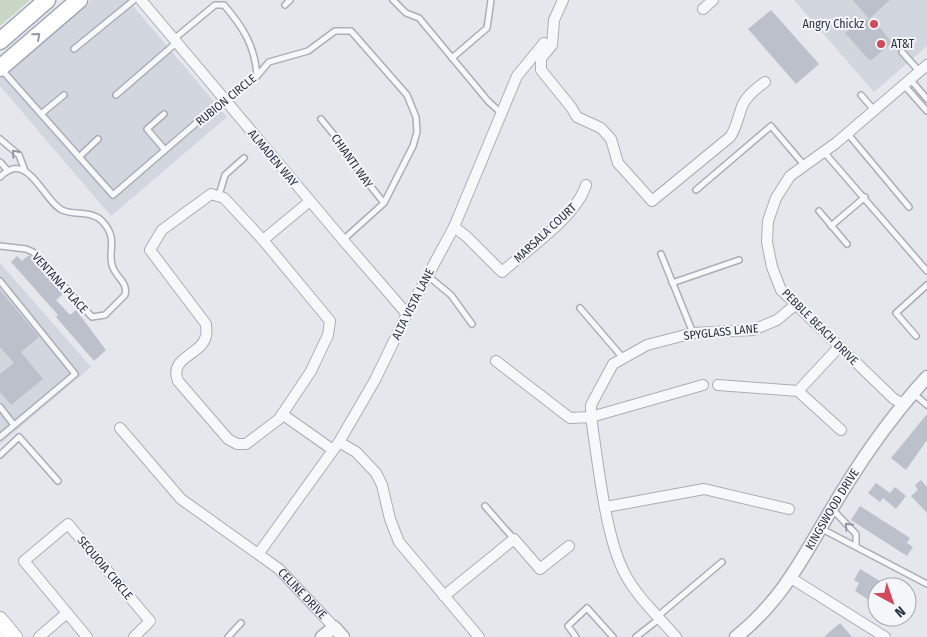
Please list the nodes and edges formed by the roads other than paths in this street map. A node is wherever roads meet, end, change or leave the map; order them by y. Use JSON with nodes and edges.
{"nodes":[{"id":1,"x":47,"y":0,"type":"edge"},
{"id":2,"x":79,"y":0,"type":"edge"},
{"id":3,"x":134,"y":0,"type":"edge"},
{"id":4,"x":141,"y":0,"type":"edge"},
{"id":5,"x":210,"y":0,"type":"edge"},
{"id":6,"x":290,"y":0,"type":"edge"},
{"id":7,"x":393,"y":0,"type":"edge"},
{"id":8,"x":491,"y":0,"type":"edge"},
{"id":9,"x":563,"y":0,"type":"edge"},
{"id":10,"x":712,"y":0,"type":"edge"},
{"id":11,"x":215,"y":5,"type":"junction"},
{"id":12,"x":285,"y":5,"type":"dead end"},
{"id":13,"x":703,"y":9,"type":"dead end"},
{"id":14,"x":0,"y":41,"type":"edge"},
{"id":15,"x":175,"y":41,"type":"junction"},
{"id":16,"x":544,"y":43,"type":"dead end"},
{"id":17,"x":74,"y":49,"type":"dead end"},
{"id":18,"x":902,"y":52,"type":"dead end"},
{"id":19,"x":452,"y":58,"type":"junction"},
{"id":20,"x":0,"y":68,"type":"edge"},
{"id":21,"x":923,"y":68,"type":"edge"},
{"id":22,"x":257,"y":76,"type":"junction"},
{"id":23,"x":765,"y":82,"type":"dead end"},
{"id":24,"x":907,"y":82,"type":"junction"},
{"id":25,"x":64,"y":95,"type":"dead end"},
{"id":26,"x":116,"y":95,"type":"dead end"},
{"id":27,"x":861,"y":95,"type":"dead end"},
{"id":28,"x":927,"y":99,"type":"edge"},
{"id":29,"x":224,"y":100,"type":"junction"},
{"id":30,"x":875,"y":110,"type":"junction"},
{"id":31,"x":927,"y":111,"type":"edge"},
{"id":32,"x":501,"y":113,"type":"junction"},
{"id":33,"x":41,"y":114,"type":"junction"},
{"id":34,"x":164,"y":114,"type":"dead end"},
{"id":35,"x":321,"y":119,"type":"dead end"},
{"id":36,"x":848,"y":134,"type":"junction"},
{"id":37,"x":0,"y":139,"type":"edge"},
{"id":38,"x":98,"y":139,"type":"dead end"},
{"id":39,"x":165,"y":150,"type":"junction"},
{"id":40,"x":824,"y":152,"type":"junction"},
{"id":41,"x":79,"y":156,"type":"junction"},
{"id":42,"x":244,"y":158,"type":"dead end"},
{"id":43,"x":0,"y":162,"type":"edge"},
{"id":44,"x":804,"y":165,"type":"junction"},
{"id":45,"x":8,"y":170,"type":"junction"},
{"id":46,"x":25,"y":171,"type":"junction"},
{"id":47,"x":0,"y":176,"type":"edge"},
{"id":48,"x":586,"y":185,"type":"dead end"},
{"id":49,"x":696,"y":190,"type":"dead end"},
{"id":50,"x":219,"y":195,"type":"junction"},
{"id":51,"x":865,"y":197,"type":"junction"},
{"id":52,"x":310,"y":201,"type":"junction"},
{"id":53,"x":384,"y":203,"type":"junction"},
{"id":54,"x":909,"y":207,"type":"dead end"},
{"id":55,"x":818,"y":211,"type":"dead end"},
{"id":56,"x":831,"y":226,"type":"junction"},
{"id":57,"x":454,"y":227,"type":"junction"},
{"id":58,"x":263,"y":240,"type":"junction"},
{"id":59,"x":343,"y":240,"type":"junction"},
{"id":60,"x":847,"y":244,"type":"dead end"},
{"id":61,"x":0,"y":246,"type":"edge"},
{"id":62,"x":661,"y":254,"type":"dead end"},
{"id":63,"x":739,"y":260,"type":"dead end"},
{"id":64,"x":927,"y":271,"type":"edge"},
{"id":65,"x":428,"y":275,"type":"junction"},
{"id":66,"x":0,"y":281,"type":"edge"},
{"id":67,"x":672,"y":283,"type":"junction"},
{"id":68,"x":927,"y":285,"type":"edge"},
{"id":69,"x":795,"y":304,"type":"junction"},
{"id":70,"x":580,"y":308,"type":"dead end"},
{"id":71,"x":407,"y":314,"type":"junction"},
{"id":72,"x":472,"y":324,"type":"dead end"},
{"id":73,"x":693,"y":333,"type":"junction"},
{"id":74,"x":916,"y":336,"type":"dead end"},
{"id":75,"x":839,"y":347,"type":"junction"},
{"id":76,"x":623,"y":358,"type":"junction"},
{"id":77,"x":496,"y":361,"type":"dead end"},
{"id":78,"x":703,"y":385,"type":"dead end"},
{"id":79,"x":718,"y":385,"type":"dead end"},
{"id":80,"x":922,"y":386,"type":"edge"},
{"id":81,"x":798,"y":391,"type":"junction"},
{"id":82,"x":903,"y":404,"type":"junction"},
{"id":83,"x":927,"y":405,"type":"edge"},
{"id":84,"x":0,"y":407,"type":"edge"},
{"id":85,"x":282,"y":414,"type":"junction"},
{"id":86,"x":591,"y":417,"type":"junction"},
{"id":87,"x":14,"y":425,"type":"junction"},
{"id":88,"x":120,"y":428,"type":"dead end"},
{"id":89,"x":841,"y":430,"type":"dead end"},
{"id":90,"x":0,"y":437,"type":"edge"},
{"id":91,"x":336,"y":446,"type":"junction"},
{"id":92,"x":0,"y":456,"type":"edge"},
{"id":93,"x":58,"y":481,"type":"dead end"},
{"id":94,"x":485,"y":506,"type":"dead end"},
{"id":95,"x":606,"y":507,"type":"junction"},
{"id":96,"x":788,"y":508,"type":"dead end"},
{"id":97,"x":832,"y":509,"type":"junction"},
{"id":98,"x":822,"y":528,"type":"junction"},
{"id":99,"x":514,"y":539,"type":"junction"},
{"id":100,"x":569,"y":546,"type":"dead end"},
{"id":101,"x":856,"y":546,"type":"junction"},
{"id":102,"x":260,"y":553,"type":"junction"},
{"id":103,"x":722,"y":562,"type":"dead end"},
{"id":104,"x":791,"y":578,"type":"junction"},
{"id":105,"x":927,"y":584,"type":"edge"},
{"id":106,"x":444,"y":596,"type":"junction"},
{"id":107,"x":67,"y":613,"type":"junction"},
{"id":108,"x":659,"y":617,"type":"junction"},
{"id":109,"x":241,"y":623,"type":"dead end"},
{"id":110,"x":338,"y":632,"type":"edge"},
{"id":111,"x":39,"y":637,"type":"edge"},
{"id":112,"x":87,"y":637,"type":"edge"},
{"id":113,"x":134,"y":637,"type":"edge"},
{"id":114,"x":228,"y":637,"type":"edge"},
{"id":115,"x":322,"y":637,"type":"edge"},
{"id":116,"x":479,"y":637,"type":"edge"},
{"id":117,"x":576,"y":637,"type":"edge"},
{"id":118,"x":612,"y":637,"type":"edge"},
{"id":119,"x":636,"y":637,"type":"edge"},
{"id":120,"x":676,"y":637,"type":"edge"},
{"id":121,"x":736,"y":637,"type":"edge"},
{"id":122,"x":885,"y":637,"type":"edge"}],
"edges":[{"from":1,"to":14,"type":"main road"},
{"from":20,"to":2,"type":"main road","one_way":true},
{"from":3,"to":17,"type":"lane"},
{"from":4,"to":15,"type":"street","name":"ALMADEN WAY"},
{"from":5,"to":11,"type":"lane"},
{"from":6,"to":12,"type":"lane"},
{"from":7,"to":19,"type":"lane"},
{"from":8,"to":19,"type":"lane"},
{"from":9,"to":23,"type":"street"},
{"from":10,"to":13,"type":"street"},
{"from":11,"to":15,"type":"lane"},
{"from":11,"to":22,"type":"lane"},
{"from":15,"to":26,"type":"lane"},
{"from":15,"to":29,"type":"street","name":"ALMADEN WAY"},
{"from":16,"to":32,"type":"street","name":"ALTA VISTA LANE"},
{"from":18,"to":21,"type":"lane"},
{"from":19,"to":32,"type":"lane"},
{"from":20,"to":33,"type":"lane","name":"RUBION CIRCLE"},
{"from":21,"to":24,"type":"street","name":"PEBBLE BEACH DRIVE"},
{"from":22,"to":29,"type":"lane","name":"RUBION CIRCLE"},
{"from":22,"to":53,"type":"lane","name":"RUBION CIRCLE"},
{"from":24,"to":28,"type":"lane"},
{"from":24,"to":30,"type":"street","name":"PEBBLE BEACH DRIVE"},
{"from":24,"to":31,"type":"lane"},
{"from":25,"to":33,"type":"lane"},
{"from":27,"to":30,"type":"lane"},
{"from":29,"to":39,"type":"lane","name":"RUBION CIRCLE"},
{"from":29,"to":52,"type":"street","name":"ALMADEN WAY"},
{"from":30,"to":36,"type":"street","name":"PEBBLE BEACH DRIVE"},
{"from":32,"to":57,"type":"street","name":"ALTA VISTA LANE"},
{"from":33,"to":41,"type":"lane","name":"RUBION CIRCLE"},
{"from":34,"to":39,"type":"lane"},
{"from":35,"to":53,"type":"lane","name":"CHIANTI WAY"},
{"from":36,"to":40,"type":"street","name":"PEBBLE BEACH DRIVE"},
{"from":36,"to":54,"type":"lane"},
{"from":46,"to":37,"type":"lane","one_way":true},
{"from":38,"to":41,"type":"lane"},
{"from":39,"to":41,"type":"lane","name":"RUBION CIRCLE"},
{"from":40,"to":44,"type":"street","name":"PEBBLE BEACH DRIVE"},
{"from":40,"to":51,"type":"lane"},
{"from":42,"to":50,"type":"lane"},
{"from":43,"to":45,"type":"lane"},
{"from":44,"to":49,"type":"lane"},
{"from":44,"to":69,"type":"street","name":"PEBBLE BEACH DRIVE"},
{"from":45,"to":46,"type":"lane"},
{"from":45,"to":47,"type":"lane"},
{"from":46,"to":61,"type":"lane","name":"VENTANA PLACE"},
{"from":48,"to":57,"type":"street","name":"MARSALA COURT"},
{"from":50,"to":58,"type":"street"},
{"from":50,"to":85,"type":"street"},
{"from":51,"to":56,"type":"lane"},
{"from":51,"to":64,"type":"lane"},
{"from":52,"to":58,"type":"street"},
{"from":52,"to":59,"type":"street","name":"ALMADEN WAY"},
{"from":53,"to":59,"type":"lane","name":"RUBION CIRCLE"},
{"from":55,"to":56,"type":"lane"},
{"from":56,"to":60,"type":"lane"},
{"from":57,"to":65,"type":"street","name":"ALTA VISTA LANE"},
{"from":58,"to":85,"type":"street"},
{"from":59,"to":71,"type":"street","name":"ALMADEN WAY"},
{"from":62,"to":67,"type":"lane"},
{"from":63,"to":67,"type":"lane"},
{"from":65,"to":71,"type":"street","name":"ALTA VISTA LANE"},
{"from":65,"to":72,"type":"lane"},
{"from":66,"to":87,"type":"lane"},
{"from":67,"to":73,"type":"lane"},
{"from":68,"to":74,"type":"lane"},
{"from":69,"to":73,"type":"street","name":"SPYGLASS LANE"},
{"from":69,"to":75,"type":"street","name":"PEBBLE BEACH DRIVE"},
{"from":70,"to":76,"type":"lane"},
{"from":71,"to":91,"type":"street","name":"ALTA VISTA LANE"},
{"from":73,"to":76,"type":"street","name":"SPYGLASS LANE"},
{"from":75,"to":81,"type":"street"},
{"from":75,"to":82,"type":"street","name":"PEBBLE BEACH DRIVE"},
{"from":76,"to":86,"type":"street","name":"SPYGLASS LANE"},
{"from":77,"to":86,"type":"street"},
{"from":78,"to":86,"type":"street"},
{"from":79,"to":81,"type":"street"},
{"from":80,"to":82,"type":"street","name":"KINGSWOOD DRIVE"},
{"from":80,"to":83,"type":"lane"},
{"from":81,"to":89,"type":"street"},
{"from":82,"to":97,"type":"street","name":"KINGSWOOD DRIVE"},
{"from":84,"to":87,"type":"lane"},
{"from":85,"to":91,"type":"street"},
{"from":86,"to":95,"type":"street","name":"SPYGLASS LANE"},
{"from":87,"to":90,"type":"lane"},
{"from":88,"to":102,"type":"street","name":"CELINE DRIVE"},
{"from":91,"to":102,"type":"street","name":"ALTA VISTA LANE"},
{"from":91,"to":106,"type":"street"},
{"from":92,"to":93,"type":"lane"},
{"from":94,"to":99,"type":"lane"},
{"from":95,"to":96,"type":"street"},
{"from":95,"to":108,"type":"street","name":"SPYGLASS LANE"},
{"from":97,"to":98,"type":"street","name":"KINGSWOOD DRIVE"},
{"from":101,"to":97,"type":"lane","one_way":true},
{"from":98,"to":101,"type":"lane"},
{"from":98,"to":104,"type":"street","name":"KINGSWOOD DRIVE"},
{"from":99,"to":100,"type":"street"},
{"from":99,"to":106,"type":"street"},
{"from":101,"to":105,"type":"lane"},
{"from":102,"to":110,"type":"street","name":"CELINE DRIVE"},
{"from":103,"to":108,"type":"lane"},
{"from":104,"to":121,"type":"street","name":"KINGSWOOD DRIVE"},
{"from":104,"to":122,"type":"street"},
{"from":106,"to":116,"type":"street"},
{"from":107,"to":111,"type":"street"},
{"from":107,"to":112,"type":"street","name":"SEQUOIA CIRCLE"},
{"from":107,"to":113,"type":"street","name":"SEQUOIA CIRCLE"},
{"from":108,"to":119,"type":"lane"},
{"from":108,"to":120,"type":"street","name":"SPYGLASS LANE"},
{"from":109,"to":114,"type":"lane"},
{"from":110,"to":115,"type":"street"},
{"from":117,"to":118,"type":"lane"}]}
